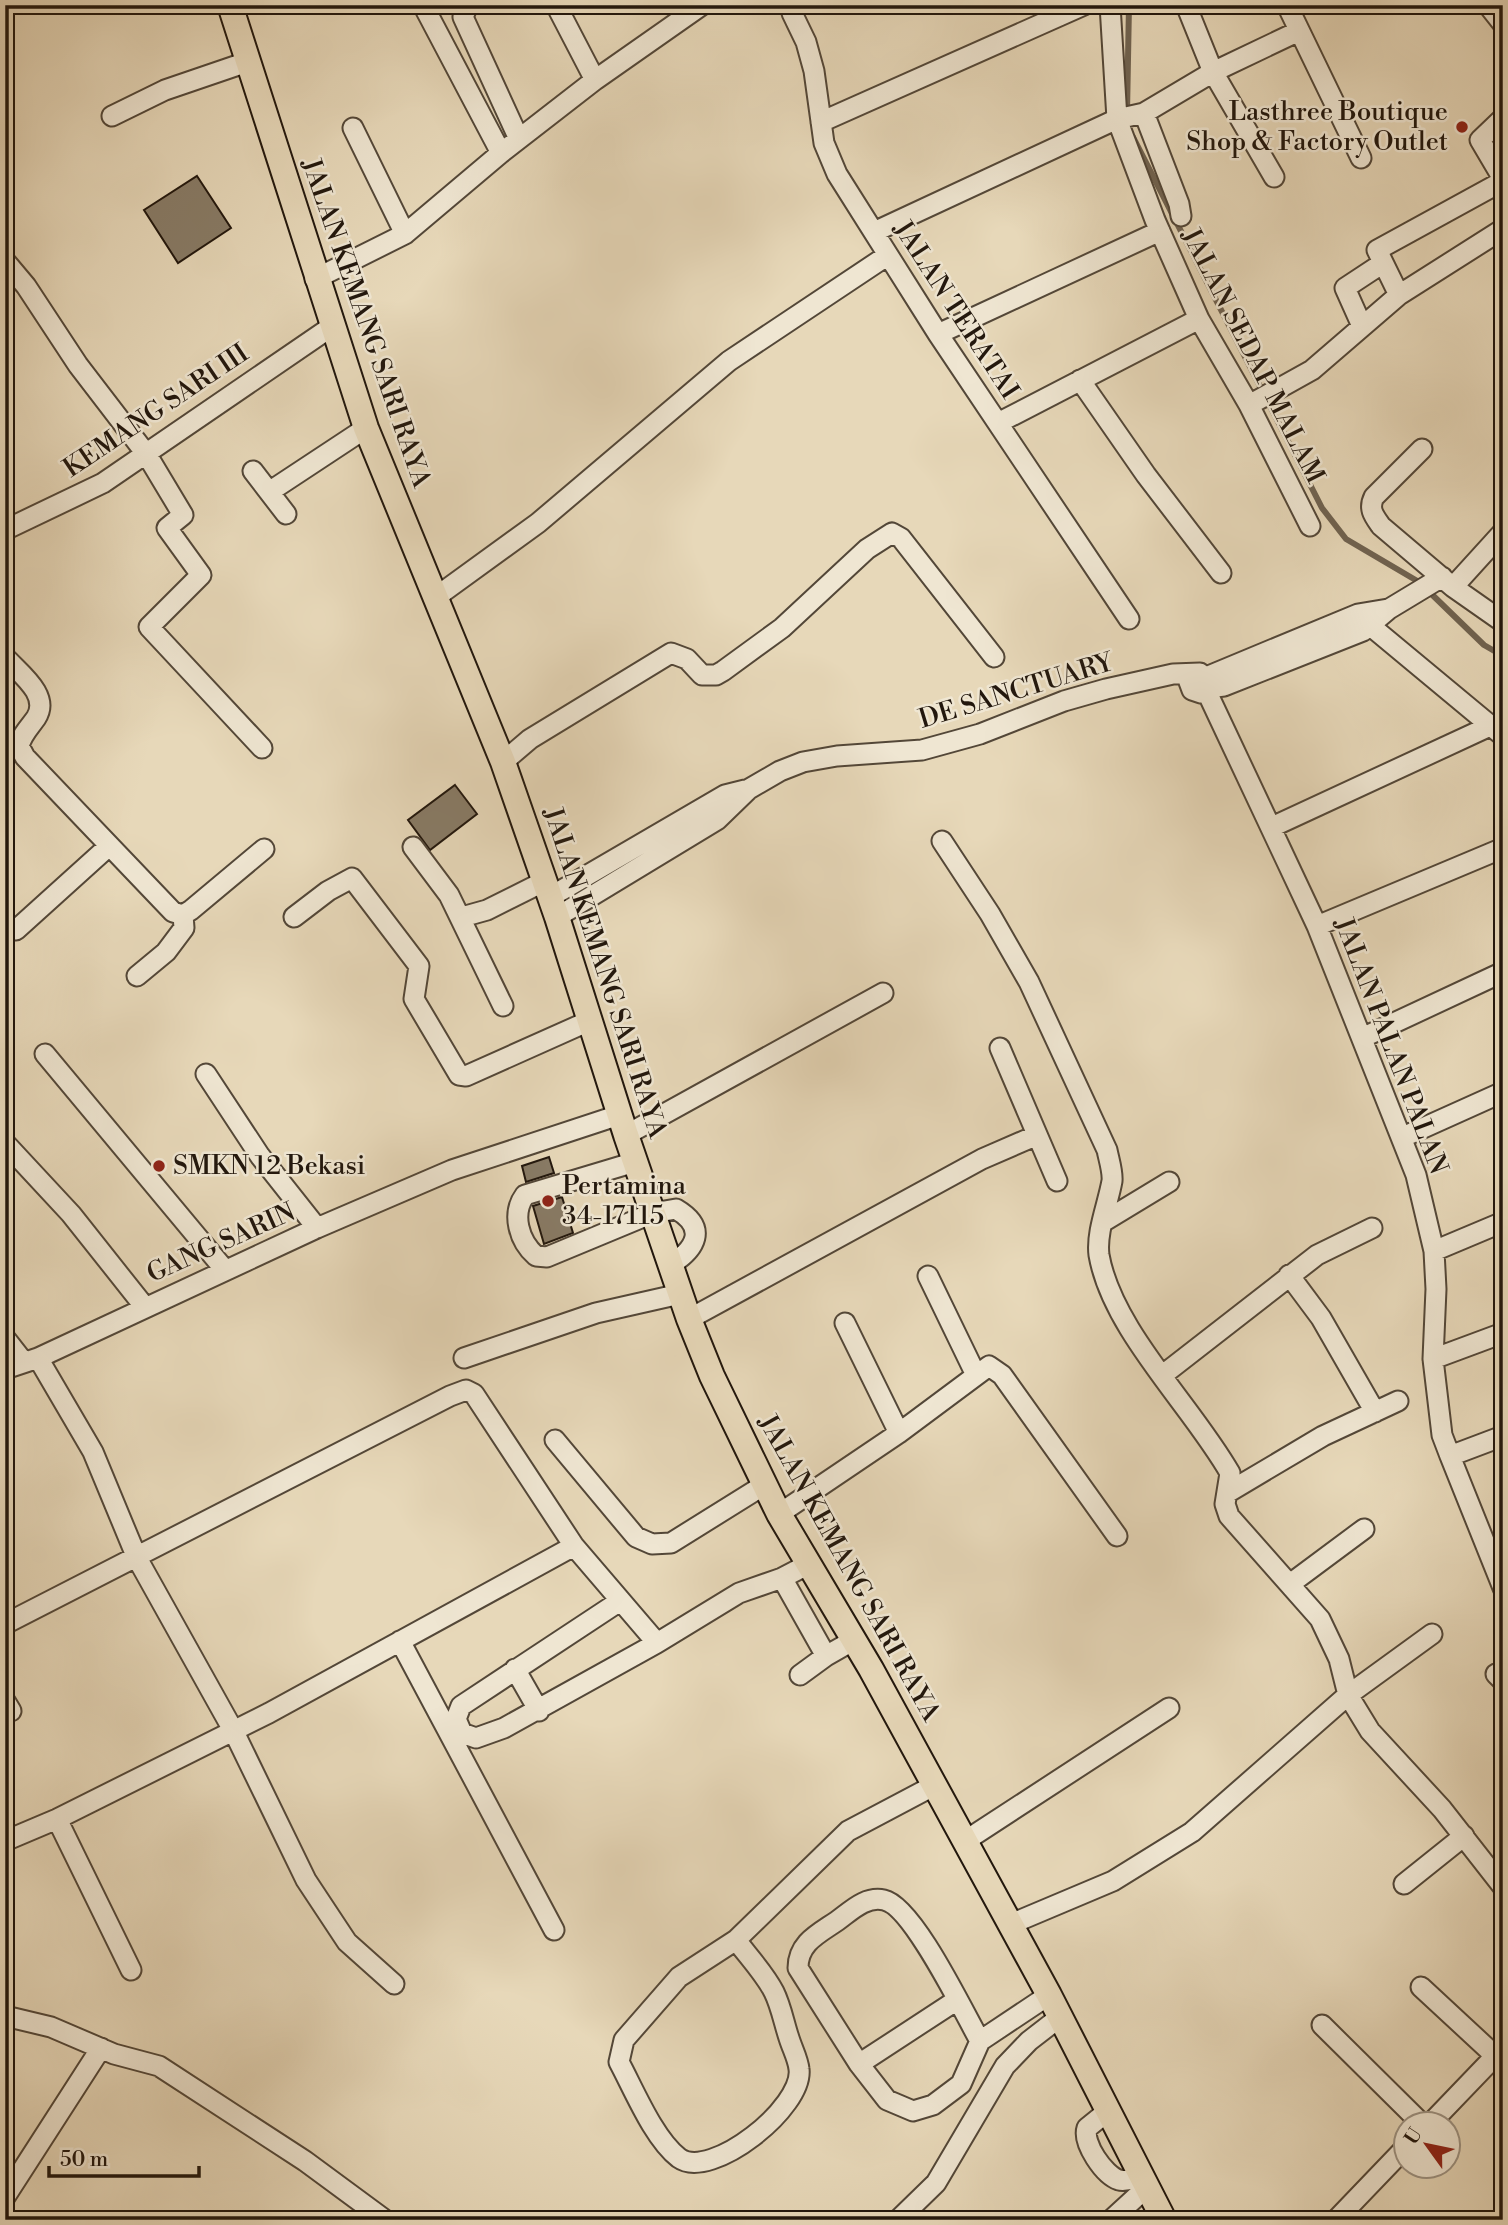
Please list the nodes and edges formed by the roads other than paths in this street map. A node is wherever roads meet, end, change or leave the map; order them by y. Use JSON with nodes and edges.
{"nodes":[{"id":1,"x":230,"y":5,"type":"edge"},
{"id":2,"x":423,"y":5,"type":"edge"},
{"id":3,"x":468,"y":5,"type":"edge"},
{"id":4,"x":556,"y":5,"type":"edge"},
{"id":5,"x":1084,"y":5,"type":"edge"},
{"id":6,"x":1110,"y":5,"type":"edge"},
{"id":7,"x":1186,"y":5,"type":"edge"},
{"id":8,"x":1287,"y":5,"type":"edge"},
{"id":9,"x":1488,"y":5,"type":"edge"},
{"id":10,"x":793,"y":7,"type":"edge"},
{"id":11,"x":691,"y":9,"type":"edge"},
{"id":12,"x":1503,"y":24,"type":"edge"},
{"id":13,"x":1299,"y":31,"type":"junction"},
{"id":14,"x":247,"y":62,"type":"junction"},
{"id":15,"x":1213,"y":72,"type":"junction"},
{"id":16,"x":595,"y":80,"type":"junction"},
{"id":17,"x":112,"y":116,"type":"dead end"},
{"id":18,"x":1131,"y":117,"type":"junction"},
{"id":19,"x":1503,"y":118,"type":"edge"},
{"id":20,"x":821,"y":122,"type":"junction"},
{"id":21,"x":353,"y":128,"type":"dead end"},
{"id":22,"x":519,"y":139,"type":"junction"},
{"id":23,"x":501,"y":153,"type":"junction"},
{"id":24,"x":1361,"y":158,"type":"dead end"},
{"id":25,"x":1274,"y":177,"type":"dead end"},
{"id":26,"x":1503,"y":180,"type":"edge"},
{"id":27,"x":1181,"y":216,"type":"dead end"},
{"id":28,"x":1503,"y":229,"type":"edge"},
{"id":29,"x":1160,"y":231,"type":"junction"},
{"id":30,"x":874,"y":232,"type":"junction"},
{"id":31,"x":405,"y":234,"type":"junction"},
{"id":32,"x":888,"y":255,"type":"junction"},
{"id":33,"x":1383,"y":263,"type":"junction"},
{"id":34,"x":9,"y":273,"type":"edge"},
{"id":35,"x":315,"y":279,"type":"junction"},
{"id":36,"x":1399,"y":295,"type":"junction"},
{"id":37,"x":1199,"y":319,"type":"junction"},
{"id":38,"x":1362,"y":326,"type":"junction"},
{"id":39,"x":331,"y":327,"type":"junction"},
{"id":40,"x":938,"y":334,"type":"junction"},
{"id":41,"x":1080,"y":380,"type":"junction"},
{"id":42,"x":1259,"y":399,"type":"junction"},
{"id":43,"x":998,"y":423,"type":"junction"},
{"id":44,"x":366,"y":428,"type":"junction"},
{"id":45,"x":1422,"y":449,"type":"dead end"},
{"id":46,"x":147,"y":455,"type":"junction"},
{"id":47,"x":253,"y":471,"type":"dead end"},
{"id":48,"x":270,"y":492,"type":"junction"},
{"id":49,"x":286,"y":514,"type":"dead end"},
{"id":50,"x":1310,"y":526,"type":"dead end"},
{"id":51,"x":5,"y":530,"type":"edge"},
{"id":52,"x":1503,"y":531,"type":"edge"},
{"id":53,"x":1221,"y":573,"type":"dead end"},
{"id":54,"x":1440,"y":584,"type":"junction"},
{"id":55,"x":436,"y":597,"type":"junction"},
{"id":56,"x":1129,"y":618,"type":"dead end"},
{"id":57,"x":1364,"y":620,"type":"junction"},
{"id":58,"x":1503,"y":622,"type":"edge"},
{"id":59,"x":5,"y":657,"type":"edge"},
{"id":60,"x":995,"y":657,"type":"dead end"},
{"id":61,"x":1202,"y":687,"type":"junction"},
{"id":62,"x":1497,"y":731,"type":"edge"},
{"id":63,"x":262,"y":748,"type":"dead end"},
{"id":64,"x":503,"y":762,"type":"junction"},
{"id":65,"x":1272,"y":827,"type":"junction"},
{"id":66,"x":942,"y":841,"type":"dead end"},
{"id":67,"x":109,"y":846,"type":"junction"},
{"id":68,"x":414,"y":847,"type":"dead end"},
{"id":69,"x":1503,"y":848,"type":"edge"},
{"id":70,"x":264,"y":849,"type":"dead end"},
{"id":71,"x":550,"y":899,"type":"junction"},
{"id":72,"x":183,"y":915,"type":"junction"},
{"id":73,"x":294,"y":917,"type":"dead end"},
{"id":74,"x":462,"y":917,"type":"junction"},
{"id":75,"x":1317,"y":926,"type":"junction"},
{"id":76,"x":16,"y":930,"type":"dead end"},
{"id":77,"x":1503,"y":972,"type":"edge"},
{"id":78,"x":138,"y":976,"type":"dead end"},
{"id":79,"x":883,"y":993,"type":"dead end"},
{"id":80,"x":503,"y":1006,"type":"dead end"},
{"id":81,"x":589,"y":1021,"type":"junction"},
{"id":82,"x":1364,"y":1037,"type":"junction"},
{"id":83,"x":1000,"y":1048,"type":"dead end"},
{"id":84,"x":46,"y":1054,"type":"dead end"},
{"id":85,"x":206,"y":1074,"type":"dead end"},
{"id":86,"x":1503,"y":1091,"type":"edge"},
{"id":87,"x":622,"y":1125,"type":"junction"},
{"id":88,"x":1035,"y":1136,"type":"junction"},
{"id":89,"x":1403,"y":1137,"type":"junction"},
{"id":90,"x":5,"y":1143,"type":"edge"},
{"id":91,"x":635,"y":1162,"type":"junction"},
{"id":92,"x":1057,"y":1181,"type":"dead end"},
{"id":93,"x":1168,"y":1182,"type":"dead end"},
{"id":94,"x":653,"y":1213,"type":"junction"},
{"id":95,"x":1503,"y":1222,"type":"edge"},
{"id":96,"x":1103,"y":1223,"type":"junction"},
{"id":97,"x":317,"y":1228,"type":"junction"},
{"id":98,"x":1372,"y":1228,"type":"dead end"},
{"id":99,"x":1434,"y":1251,"type":"junction"},
{"id":100,"x":670,"y":1265,"type":"junction"},
{"id":101,"x":225,"y":1270,"type":"junction"},
{"id":102,"x":1289,"y":1275,"type":"junction"},
{"id":103,"x":928,"y":1276,"type":"dead end"},
{"id":104,"x":680,"y":1294,"type":"junction"},
{"id":105,"x":144,"y":1306,"type":"junction"},
{"id":106,"x":688,"y":1319,"type":"junction"},
{"id":107,"x":845,"y":1323,"type":"dead end"},
{"id":108,"x":1503,"y":1333,"type":"edge"},
{"id":109,"x":5,"y":1338,"type":"edge"},
{"id":110,"x":464,"y":1358,"type":"dead end"},
{"id":111,"x":1433,"y":1359,"type":"junction"},
{"id":112,"x":22,"y":1363,"type":"edge"},
{"id":113,"x":975,"y":1373,"type":"junction"},
{"id":114,"x":1164,"y":1374,"type":"junction"},
{"id":115,"x":1398,"y":1401,"type":"dead end"},
{"id":116,"x":1375,"y":1412,"type":"junction"},
{"id":117,"x":899,"y":1433,"type":"junction"},
{"id":118,"x":1503,"y":1436,"type":"edge"},
{"id":119,"x":555,"y":1440,"type":"dead end"},
{"id":120,"x":1450,"y":1456,"type":"junction"},
{"id":121,"x":764,"y":1485,"type":"junction"},
{"id":122,"x":1227,"y":1493,"type":"junction"},
{"id":123,"x":779,"y":1514,"type":"junction"},
{"id":124,"x":1364,"y":1529,"type":"dead end"},
{"id":125,"x":1117,"y":1536,"type":"dead end"},
{"id":126,"x":574,"y":1546,"type":"junction"},
{"id":127,"x":137,"y":1558,"type":"junction"},
{"id":128,"x":807,"y":1565,"type":"junction"},
{"id":129,"x":782,"y":1578,"type":"junction"},
{"id":130,"x":1290,"y":1584,"type":"junction"},
{"id":131,"x":1503,"y":1588,"type":"edge"},
{"id":132,"x":620,"y":1601,"type":"junction"},
{"id":133,"x":5,"y":1624,"type":"edge"},
{"id":134,"x":1432,"y":1634,"type":"dead end"},
{"id":135,"x":853,"y":1640,"type":"junction"},
{"id":136,"x":400,"y":1641,"type":"junction"},
{"id":137,"x":657,"y":1643,"type":"junction"},
{"id":138,"x":826,"y":1656,"type":"junction"},
{"id":139,"x":515,"y":1669,"type":"junction"},
{"id":140,"x":800,"y":1675,"type":"dead end"},
{"id":141,"x":1348,"y":1695,"type":"junction"},
{"id":142,"x":1169,"y":1708,"type":"dead end"},
{"id":143,"x":539,"y":1711,"type":"junction"},
{"id":144,"x":233,"y":1730,"type":"junction"},
{"id":145,"x":933,"y":1786,"type":"junction"},
{"id":146,"x":57,"y":1819,"type":"junction"},
{"id":147,"x":1464,"y":1836,"type":"junction"},
{"id":148,"x":5,"y":1841,"type":"edge"},
{"id":149,"x":965,"y":1841,"type":"junction"},
{"id":150,"x":1404,"y":1884,"type":"dead end"},
{"id":151,"x":1503,"y":1888,"type":"edge"},
{"id":152,"x":1011,"y":1924,"type":"junction"},
{"id":153,"x":554,"y":1930,"type":"dead end"},
{"id":154,"x":736,"y":1940,"type":"junction"},
{"id":155,"x":131,"y":1970,"type":"dead end"},
{"id":156,"x":394,"y":1984,"type":"dead end"},
{"id":157,"x":1421,"y":1987,"type":"dead end"},
{"id":158,"x":957,"y":2000,"type":"junction"},
{"id":159,"x":1055,"y":2006,"type":"junction"},
{"id":160,"x":5,"y":2016,"type":"edge"},
{"id":161,"x":1322,"y":2025,"type":"dead end"},
{"id":162,"x":980,"y":2041,"type":"junction"},
{"id":163,"x":101,"y":2048,"type":"junction"},
{"id":164,"x":1500,"y":2056,"type":"edge"},
{"id":165,"x":859,"y":2064,"type":"junction"},
{"id":166,"x":1409,"y":2110,"type":"edge"},
{"id":167,"x":1444,"y":2110,"type":"edge"},
{"id":168,"x":1108,"y":2111,"type":"junction"},
{"id":169,"x":1392,"y":2162,"type":"edge"},
{"id":170,"x":1144,"y":2182,"type":"junction"},
{"id":171,"x":5,"y":2197,"type":"edge"},
{"id":172,"x":385,"y":2220,"type":"edge"},
{"id":173,"x":898,"y":2220,"type":"edge"},
{"id":174,"x":1111,"y":2220,"type":"edge"},
{"id":175,"x":1164,"y":2220,"type":"edge"},
{"id":176,"x":1336,"y":2220,"type":"edge"}],
"edges":[{"from":1,"to":14,"type":"main road","name":"JALAN KEMANG SARI RAYA"},
{"from":2,"to":23,"type":"street"},
{"from":3,"to":22,"type":"street"},
{"from":4,"to":16,"type":"street"},
{"from":5,"to":20,"type":"street"},
{"from":6,"to":18,"type":"street","name":"JALAN SEDAP MALAM"},
{"from":7,"to":15,"type":"street"},
{"from":8,"to":13,"type":"street"},
{"from":9,"to":12,"type":"street"},
{"from":10,"to":20,"type":"street","name":"JALAN TERATAI"},
{"from":11,"to":16,"type":"street"},
{"from":13,"to":15,"type":"street"},
{"from":13,"to":24,"type":"street"},
{"from":14,"to":17,"type":"street"},
{"from":14,"to":35,"type":"main road","name":"JALAN KEMANG SARI RAYA"},
{"from":15,"to":18,"type":"street"},
{"from":15,"to":25,"type":"street"},
{"from":16,"to":22,"type":"street"},
{"from":18,"to":27,"type":"street"},
{"from":18,"to":29,"type":"street","name":"JALAN SEDAP MALAM"},
{"from":18,"to":30,"type":"street"},
{"from":19,"to":26,"type":"street"},
{"from":20,"to":30,"type":"street","name":"JALAN TERATAI"},
{"from":21,"to":31,"type":"street"},
{"from":22,"to":23,"type":"street"},
{"from":23,"to":31,"type":"street"},
{"from":26,"to":33,"type":"street"},
{"from":28,"to":36,"type":"street"},
{"from":29,"to":37,"type":"street","name":"JALAN SEDAP MALAM"},
{"from":29,"to":40,"type":"street"},
{"from":30,"to":32,"type":"street","name":"JALAN TERATAI"},
{"from":31,"to":35,"type":"street"},
{"from":32,"to":40,"type":"street","name":"JALAN TERATAI"},
{"from":32,"to":55,"type":"street"},
{"from":33,"to":36,"type":"street"},
{"from":33,"to":38,"type":"street"},
{"from":34,"to":46,"type":"street"},
{"from":35,"to":39,"type":"main road","name":"JALAN KEMANG SARI RAYA"},
{"from":36,"to":38,"type":"street"},
{"from":37,"to":41,"type":"street"},
{"from":37,"to":42,"type":"street","name":"JALAN SEDAP MALAM"},
{"from":38,"to":42,"type":"street"},
{"from":39,"to":44,"type":"main road","name":"JALAN KEMANG SARI RAYA"},
{"from":39,"to":46,"type":"street","name":"KEMANG SARI III"},
{"from":40,"to":43,"type":"street","name":"JALAN TERATAI"},
{"from":41,"to":43,"type":"street"},
{"from":41,"to":53,"type":"street"},
{"from":42,"to":50,"type":"street","name":"JALAN SEDAP MALAM"},
{"from":43,"to":56,"type":"street","name":"JALAN TERATAI"},
{"from":44,"to":48,"type":"street"},
{"from":44,"to":55,"type":"main road","name":"JALAN KEMANG SARI RAYA"},
{"from":45,"to":54,"type":"street"},
{"from":46,"to":51,"type":"street","name":"KEMANG SARI III"},
{"from":46,"to":63,"type":"street"},
{"from":47,"to":48,"type":"street"},
{"from":48,"to":49,"type":"street"},
{"from":52,"to":54,"type":"street"},
{"from":54,"to":57,"type":"street"},
{"from":54,"to":58,"type":"street"},
{"from":55,"to":64,"type":"main road","name":"JALAN KEMANG SARI RAYA"},
{"from":57,"to":61,"type":"street"},
{"from":57,"to":62,"type":"street"},
{"from":59,"to":67,"type":"street"},
{"from":60,"to":64,"type":"street"},
{"from":61,"to":65,"type":"street","name":"JALAN PALAN PALAN"},
{"from":61,"to":71,"type":"street","name":"DE SANCTUARY"},
{"from":62,"to":65,"type":"street"},
{"from":64,"to":71,"type":"main road","name":"JALAN KEMANG SARI RAYA"},
{"from":65,"to":75,"type":"street","name":"JALAN PALAN PALAN"},
{"from":66,"to":96,"type":"street"},
{"from":67,"to":72,"type":"street"},
{"from":67,"to":76,"type":"street"},
{"from":68,"to":74,"type":"street"},
{"from":69,"to":75,"type":"street"},
{"from":70,"to":72,"type":"street"},
{"from":71,"to":74,"type":"street","name":"DE SANCTUARY"},
{"from":71,"to":81,"type":"main road","name":"JALAN KEMANG SARI RAYA"},
{"from":72,"to":78,"type":"street"},
{"from":73,"to":81,"type":"street"},
{"from":74,"to":80,"type":"street"},
{"from":75,"to":82,"type":"street","name":"JALAN PALAN PALAN"},
{"from":77,"to":82,"type":"street"},
{"from":79,"to":87,"type":"street","name":"GANG SARIN"},
{"from":81,"to":87,"type":"main road","name":"JALAN KEMANG SARI RAYA"},
{"from":82,"to":89,"type":"street","name":"JALAN PALAN PALAN"},
{"from":83,"to":88,"type":"street"},
{"from":84,"to":101,"type":"street"},
{"from":85,"to":97,"type":"street"},
{"from":86,"to":89,"type":"street"},
{"from":87,"to":91,"type":"main road","name":"JALAN KEMANG SARI RAYA"},
{"from":87,"to":97,"type":"street","name":"GANG SARIN"},
{"from":88,"to":92,"type":"street"},
{"from":88,"to":106,"type":"street"},
{"from":89,"to":99,"type":"street","name":"JALAN PALAN PALAN"},
{"from":90,"to":105,"type":"street"},
{"from":91,"to":94,"type":"main road","name":"JALAN KEMANG SARI RAYA"},
{"from":91,"to":94,"type":"street"},
{"from":93,"to":96,"type":"street"},
{"from":94,"to":100,"type":"main road","name":"JALAN KEMANG SARI RAYA"},
{"from":94,"to":100,"type":"street"},
{"from":95,"to":99,"type":"street"},
{"from":96,"to":114,"type":"street"},
{"from":97,"to":101,"type":"street","name":"GANG SARIN"},
{"from":98,"to":102,"type":"street"},
{"from":99,"to":111,"type":"street","name":"JALAN PALAN PALAN"},
{"from":100,"to":104,"type":"main road","name":"JALAN KEMANG SARI RAYA"},
{"from":101,"to":105,"type":"street","name":"GANG SARIN"},
{"from":102,"to":114,"type":"street"},
{"from":102,"to":116,"type":"street"},
{"from":103,"to":113,"type":"street"},
{"from":104,"to":106,"type":"main road","name":"JALAN KEMANG SARI RAYA"},
{"from":104,"to":110,"type":"street"},
{"from":105,"to":112,"type":"street","name":"GANG SARIN"},
{"from":106,"to":121,"type":"main road","name":"JALAN KEMANG SARI RAYA"},
{"from":107,"to":117,"type":"street"},
{"from":108,"to":111,"type":"street"},
{"from":109,"to":112,"type":"street"},
{"from":111,"to":120,"type":"street","name":"JALAN PALAN PALAN"},
{"from":112,"to":127,"type":"street"},
{"from":113,"to":117,"type":"street"},
{"from":113,"to":125,"type":"street"},
{"from":114,"to":122,"type":"street"},
{"from":115,"to":116,"type":"street"},
{"from":116,"to":122,"type":"street"},
{"from":117,"to":123,"type":"street"},
{"from":118,"to":120,"type":"street"},
{"from":119,"to":121,"type":"street"},
{"from":120,"to":131,"type":"street","name":"JALAN PALAN PALAN"},
{"from":121,"to":123,"type":"main road","name":"JALAN KEMANG SARI RAYA"},
{"from":122,"to":130,"type":"street"},
{"from":123,"to":128,"type":"main road","name":"JALAN KEMANG SARI RAYA"},
{"from":124,"to":130,"type":"street"},
{"from":126,"to":127,"type":"street"},
{"from":126,"to":132,"type":"street"},
{"from":126,"to":136,"type":"street"},
{"from":127,"to":133,"type":"street"},
{"from":127,"to":144,"type":"street"},
{"from":128,"to":129,"type":"street"},
{"from":128,"to":135,"type":"main road","name":"JALAN KEMANG SARI RAYA"},
{"from":129,"to":137,"type":"street"},
{"from":129,"to":138,"type":"street"},
{"from":130,"to":141,"type":"street"},
{"from":132,"to":137,"type":"street"},
{"from":132,"to":139,"type":"street"},
{"from":134,"to":141,"type":"street"},
{"from":135,"to":138,"type":"street"},
{"from":135,"to":145,"type":"main road","name":"JALAN KEMANG SARI RAYA"},
{"from":136,"to":144,"type":"street"},
{"from":136,"to":153,"type":"street"},
{"from":137,"to":143,"type":"street"},
{"from":138,"to":140,"type":"street"},
{"from":139,"to":143,"type":"street"},
{"from":139,"to":143,"type":"street"},
{"from":141,"to":147,"type":"street"},
{"from":141,"to":152,"type":"street"},
{"from":142,"to":149,"type":"street"},
{"from":144,"to":146,"type":"street"},
{"from":144,"to":156,"type":"street"},
{"from":145,"to":149,"type":"main road","name":"JALAN KEMANG SARI RAYA"},
{"from":145,"to":154,"type":"street"},
{"from":146,"to":148,"type":"street"},
{"from":146,"to":155,"type":"street"},
{"from":147,"to":150,"type":"street"},
{"from":147,"to":151,"type":"street"},
{"from":149,"to":152,"type":"main road","name":"JALAN KEMANG SARI RAYA"},
{"from":152,"to":159,"type":"main road","name":"JALAN KEMANG SARI RAYA"},
{"from":154,"to":154,"type":"street"},
{"from":157,"to":164,"type":"street"},
{"from":158,"to":162,"type":"street"},
{"from":158,"to":165,"type":"street"},
{"from":158,"to":165,"type":"street"},
{"from":159,"to":162,"type":"street"},
{"from":159,"to":168,"type":"main road","name":"JALAN KEMANG SARI RAYA"},
{"from":159,"to":173,"type":"street"},
{"from":160,"to":163,"type":"street"},
{"from":161,"to":166,"type":"street"},
{"from":162,"to":165,"type":"street"},
{"from":163,"to":171,"type":"street"},
{"from":163,"to":172,"type":"street"},
{"from":164,"to":167,"type":"street"},
{"from":168,"to":170,"type":"main road","name":"JALAN KEMANG SARI RAYA"},
{"from":168,"to":170,"type":"street"},
{"from":169,"to":176,"type":"street"},
{"from":170,"to":174,"type":"street"},
{"from":170,"to":175,"type":"main road","name":"JALAN KEMANG SARI RAYA"}]}
